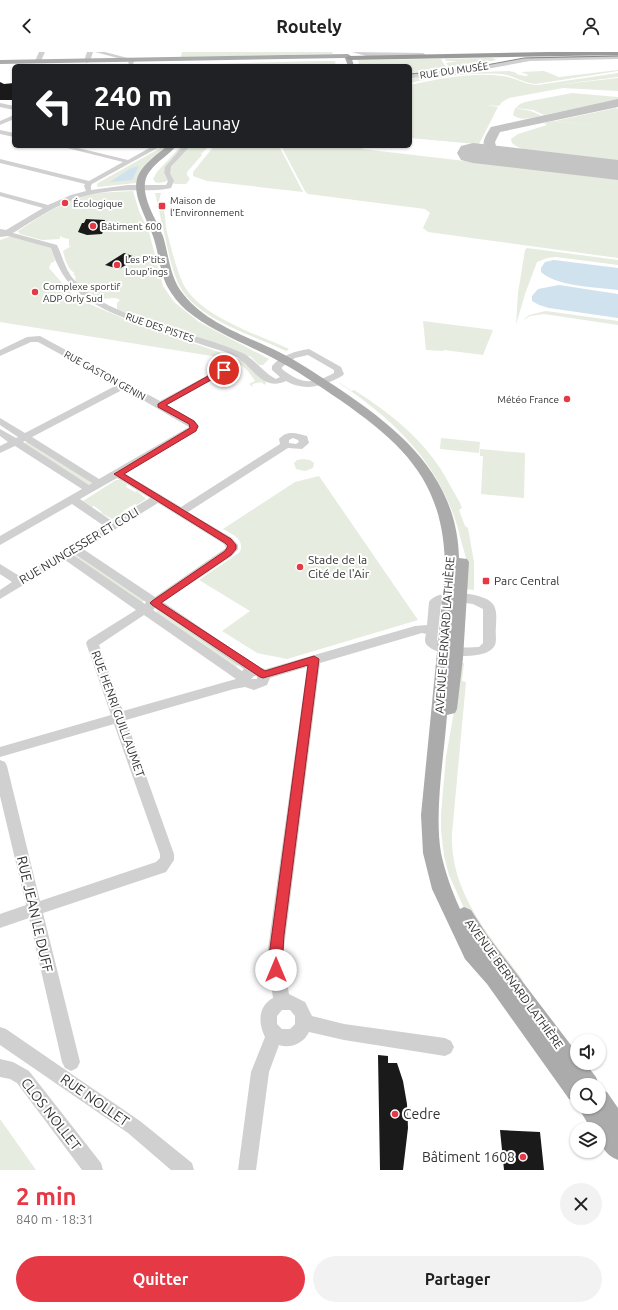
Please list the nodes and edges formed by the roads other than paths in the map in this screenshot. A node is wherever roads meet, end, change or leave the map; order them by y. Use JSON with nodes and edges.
{"nodes":[{"id":1,"x":42,"y":52,"type":"edge"},
{"id":2,"x":90,"y":52,"type":"edge"},
{"id":3,"x":98,"y":52,"type":"edge"},
{"id":4,"x":597,"y":52,"type":"edge"},
{"id":5,"x":618,"y":53,"type":"edge"},
{"id":6,"x":344,"y":56,"type":"edge"},
{"id":7,"x":618,"y":57,"type":"edge"},
{"id":8,"x":136,"y":59,"type":"edge"},
{"id":9,"x":38,"y":61,"type":"junction"},
{"id":10,"x":87,"y":61,"type":"junction"},
{"id":11,"x":0,"y":63,"type":"edge"},
{"id":12,"x":412,"y":76,"type":"edge"},
{"id":13,"x":0,"y":105,"type":"edge"},
{"id":14,"x":12,"y":108,"type":"edge"},
{"id":15,"x":12,"y":118,"type":"edge"},
{"id":16,"x":0,"y":123,"type":"edge"},
{"id":17,"x":0,"y":132,"type":"edge"},
{"id":18,"x":12,"y":135,"type":"edge"},
{"id":19,"x":70,"y":148,"type":"edge"},
{"id":20,"x":154,"y":148,"type":"edge"},
{"id":21,"x":170,"y":148,"type":"edge"},
{"id":22,"x":177,"y":148,"type":"edge"},
{"id":23,"x":185,"y":148,"type":"edge"},
{"id":24,"x":0,"y":161,"type":"edge"},
{"id":25,"x":129,"y":162,"type":"junction"},
{"id":26,"x":147,"y":187,"type":"junction"},
{"id":27,"x":89,"y":188,"type":"junction"},
{"id":28,"x":0,"y":194,"type":"edge"},
{"id":29,"x":156,"y":206,"type":"dead end"},
{"id":30,"x":48,"y":207,"type":"junction"},
{"id":31,"x":2,"y":233,"type":"edge"},
{"id":32,"x":0,"y":353,"type":"edge"},
{"id":33,"x":289,"y":358,"type":"junction"},
{"id":34,"x":224,"y":370,"type":"dead end"},
{"id":35,"x":287,"y":377,"type":"junction"},
{"id":36,"x":324,"y":381,"type":"junction"},
{"id":37,"x":124,"y":385,"type":"junction"},
{"id":38,"x":160,"y":405,"type":"junction"},
{"id":39,"x":0,"y":421,"type":"edge"},
{"id":40,"x":0,"y":432,"type":"edge"},
{"id":41,"x":25,"y":437,"type":"junction"},
{"id":42,"x":15,"y":442,"type":"junction"},
{"id":43,"x":286,"y":445,"type":"dead end"},
{"id":44,"x":0,"y":450,"type":"edge"},
{"id":45,"x":118,"y":474,"type":"junction"},
{"id":46,"x":100,"y":484,"type":"junction"},
{"id":47,"x":90,"y":490,"type":"junction"},
{"id":48,"x":158,"y":498,"type":"junction"},
{"id":49,"x":72,"y":499,"type":"junction"},
{"id":50,"x":181,"y":512,"type":"junction"},
{"id":51,"x":112,"y":526,"type":"junction"},
{"id":52,"x":0,"y":541,"type":"edge"},
{"id":53,"x":76,"y":549,"type":"junction"},
{"id":54,"x":65,"y":555,"type":"junction"},
{"id":55,"x":0,"y":568,"type":"edge"},
{"id":56,"x":20,"y":582,"type":"junction"},
{"id":57,"x":0,"y":595,"type":"edge"},
{"id":58,"x":455,"y":598,"type":"junction"},
{"id":59,"x":150,"y":606,"type":"junction"},
{"id":60,"x":432,"y":630,"type":"junction"},
{"id":61,"x":450,"y":649,"type":"junction"},
{"id":62,"x":314,"y":659,"type":"junction"},
{"id":63,"x":260,"y":673,"type":"junction"},
{"id":64,"x":245,"y":680,"type":"junction"},
{"id":65,"x":119,"y":718,"type":"junction"},
{"id":66,"x":0,"y":752,"type":"edge"},
{"id":67,"x":0,"y":766,"type":"edge"},
{"id":68,"x":34,"y":910,"type":"junction"},
{"id":69,"x":0,"y":921,"type":"edge"},
{"id":70,"x":282,"y":1002,"type":"junction"},
{"id":71,"x":304,"y":1022,"type":"junction"},
{"id":72,"x":275,"y":1034,"type":"junction"},
{"id":73,"x":0,"y":1035,"type":"edge"},
{"id":74,"x":445,"y":1047,"type":"dead end"},
{"id":75,"x":70,"y":1062,"type":"dead end"},
{"id":76,"x":0,"y":1068,"type":"edge"},
{"id":77,"x":583,"y":1078,"type":"edge"},
{"id":78,"x":570,"y":1081,"type":"edge"},
{"id":79,"x":606,"y":1110,"type":"edge"},
{"id":80,"x":593,"y":1114,"type":"edge"},
{"id":81,"x":618,"y":1127,"type":"edge"},
{"id":82,"x":618,"y":1148,"type":"edge"},
{"id":83,"x":94,"y":1170,"type":"edge"},
{"id":84,"x":185,"y":1170,"type":"edge"},
{"id":85,"x":247,"y":1170,"type":"edge"}],
"edges":[{"from":1,"to":9,"type":"street"},
{"from":2,"to":10,"type":"street"},
{"from":3,"to":8,"type":"street"},
{"from":4,"to":6,"type":"highway"},
{"from":5,"to":6,"type":"highway"},
{"from":6,"to":8,"type":"main road"},
{"from":6,"to":8,"type":"main road"},
{"from":7,"to":12,"type":"street","name":"RUE DU MUSÉE"},
{"from":8,"to":10,"type":"main road"},
{"from":8,"to":11,"type":"main road"},
{"from":9,"to":10,"type":"main road"},
{"from":9,"to":11,"type":"main road"},
{"from":13,"to":14,"type":"street"},
{"from":15,"to":16,"type":"street"},
{"from":17,"to":18,"type":"street"},
{"from":19,"to":25,"type":"street"},
{"from":20,"to":25,"type":"street"},
{"from":21,"to":26,"type":"main road"},
{"from":22,"to":26,"type":"main road"},
{"from":23,"to":26,"type":"street"},
{"from":24,"to":27,"type":"street"},
{"from":25,"to":27,"type":"street"},
{"from":26,"to":27,"type":"street"},
{"from":26,"to":33,"type":"main road","name":"AVENUE BERNARD LATHIÈRE"},
{"from":27,"to":30,"type":"street"},
{"from":28,"to":30,"type":"street"},
{"from":29,"to":33,"type":"main road","name":"AVENUE BERNARD LATHIÈRE"},
{"from":30,"to":31,"type":"street"},
{"from":31,"to":35,"type":"street","name":"RUE DES PISTES"},
{"from":32,"to":37,"type":"street","name":"RUE GASTON GENIN"},
{"from":33,"to":35,"type":"street"},
{"from":33,"to":36,"type":"main road","name":"AVENUE BERNARD LATHIÈRE"},
{"from":33,"to":36,"type":"street"},
{"from":34,"to":38,"type":"street"},
{"from":35,"to":36,"type":"street"},
{"from":36,"to":58,"type":"main road","name":"AVENUE BERNARD LATHIÈRE"},
{"from":37,"to":38,"type":"street","name":"RUE GASTON GENIN"},
{"from":37,"to":41,"type":"street"},
{"from":38,"to":45,"type":"street","name":"RUE GASTON GENIN"},
{"from":39,"to":41,"type":"street"},
{"from":40,"to":42,"type":"street"},
{"from":41,"to":42,"type":"street"},
{"from":41,"to":46,"type":"street"},
{"from":42,"to":44,"type":"street"},
{"from":42,"to":47,"type":"street"},
{"from":43,"to":50,"type":"street"},
{"from":45,"to":46,"type":"street"},
{"from":45,"to":48,"type":"street"},
{"from":46,"to":47,"type":"street"},
{"from":47,"to":49,"type":"street"},
{"from":48,"to":50,"type":"street"},
{"from":48,"to":51,"type":"street","name":"RUE NUNGESSER ET COLI"},
{"from":49,"to":51,"type":"street"},
{"from":49,"to":52,"type":"street"},
{"from":50,"to":59,"type":"street"},
{"from":51,"to":53,"type":"street","name":"RUE NUNGESSER ET COLI"},
{"from":53,"to":54,"type":"street","name":"RUE NUNGESSER ET COLI"},
{"from":53,"to":59,"type":"street"},
{"from":54,"to":56,"type":"street","name":"RUE NUNGESSER ET COLI"},
{"from":54,"to":59,"type":"street"},
{"from":55,"to":56,"type":"street"},
{"from":56,"to":57,"type":"street","name":"RUE NUNGESSER ET COLI"},
{"from":58,"to":60,"type":"street"},
{"from":58,"to":61,"type":"main road","name":"AVENUE BERNARD LATHIÈRE"},
{"from":58,"to":61,"type":"street"},
{"from":59,"to":63,"type":"street"},
{"from":59,"to":64,"type":"street"},
{"from":59,"to":65,"type":"street","name":"RUE HENRI GUILLAUMET"},
{"from":60,"to":61,"type":"street"},
{"from":60,"to":62,"type":"street"},
{"from":61,"to":77,"type":"main road","name":"AVENUE BERNARD LATHIÈRE"},
{"from":61,"to":78,"type":"main road","name":"AVENUE BERNARD LATHIÈRE"},
{"from":62,"to":63,"type":"street"},
{"from":62,"to":70,"type":"street"},
{"from":63,"to":64,"type":"street"},
{"from":64,"to":65,"type":"street"},
{"from":65,"to":66,"type":"street"},
{"from":65,"to":68,"type":"street","name":"RUE HENRI GUILLAUMET"},
{"from":67,"to":68,"type":"street","name":"RUE JEAN LE DUFF"},
{"from":68,"to":69,"type":"street"},
{"from":68,"to":75,"type":"street","name":"RUE JEAN LE DUFF"},
{"from":70,"to":71,"type":"street"},
{"from":70,"to":72,"type":"street"},
{"from":71,"to":72,"type":"street"},
{"from":71,"to":74,"type":"street"},
{"from":72,"to":85,"type":"street"},
{"from":73,"to":84,"type":"street","name":"RUE NOLLET"},
{"from":76,"to":83,"type":"street","name":"CLOS NOLLET"},
{"from":79,"to":81,"type":"main road"},
{"from":80,"to":82,"type":"main road"}]}
